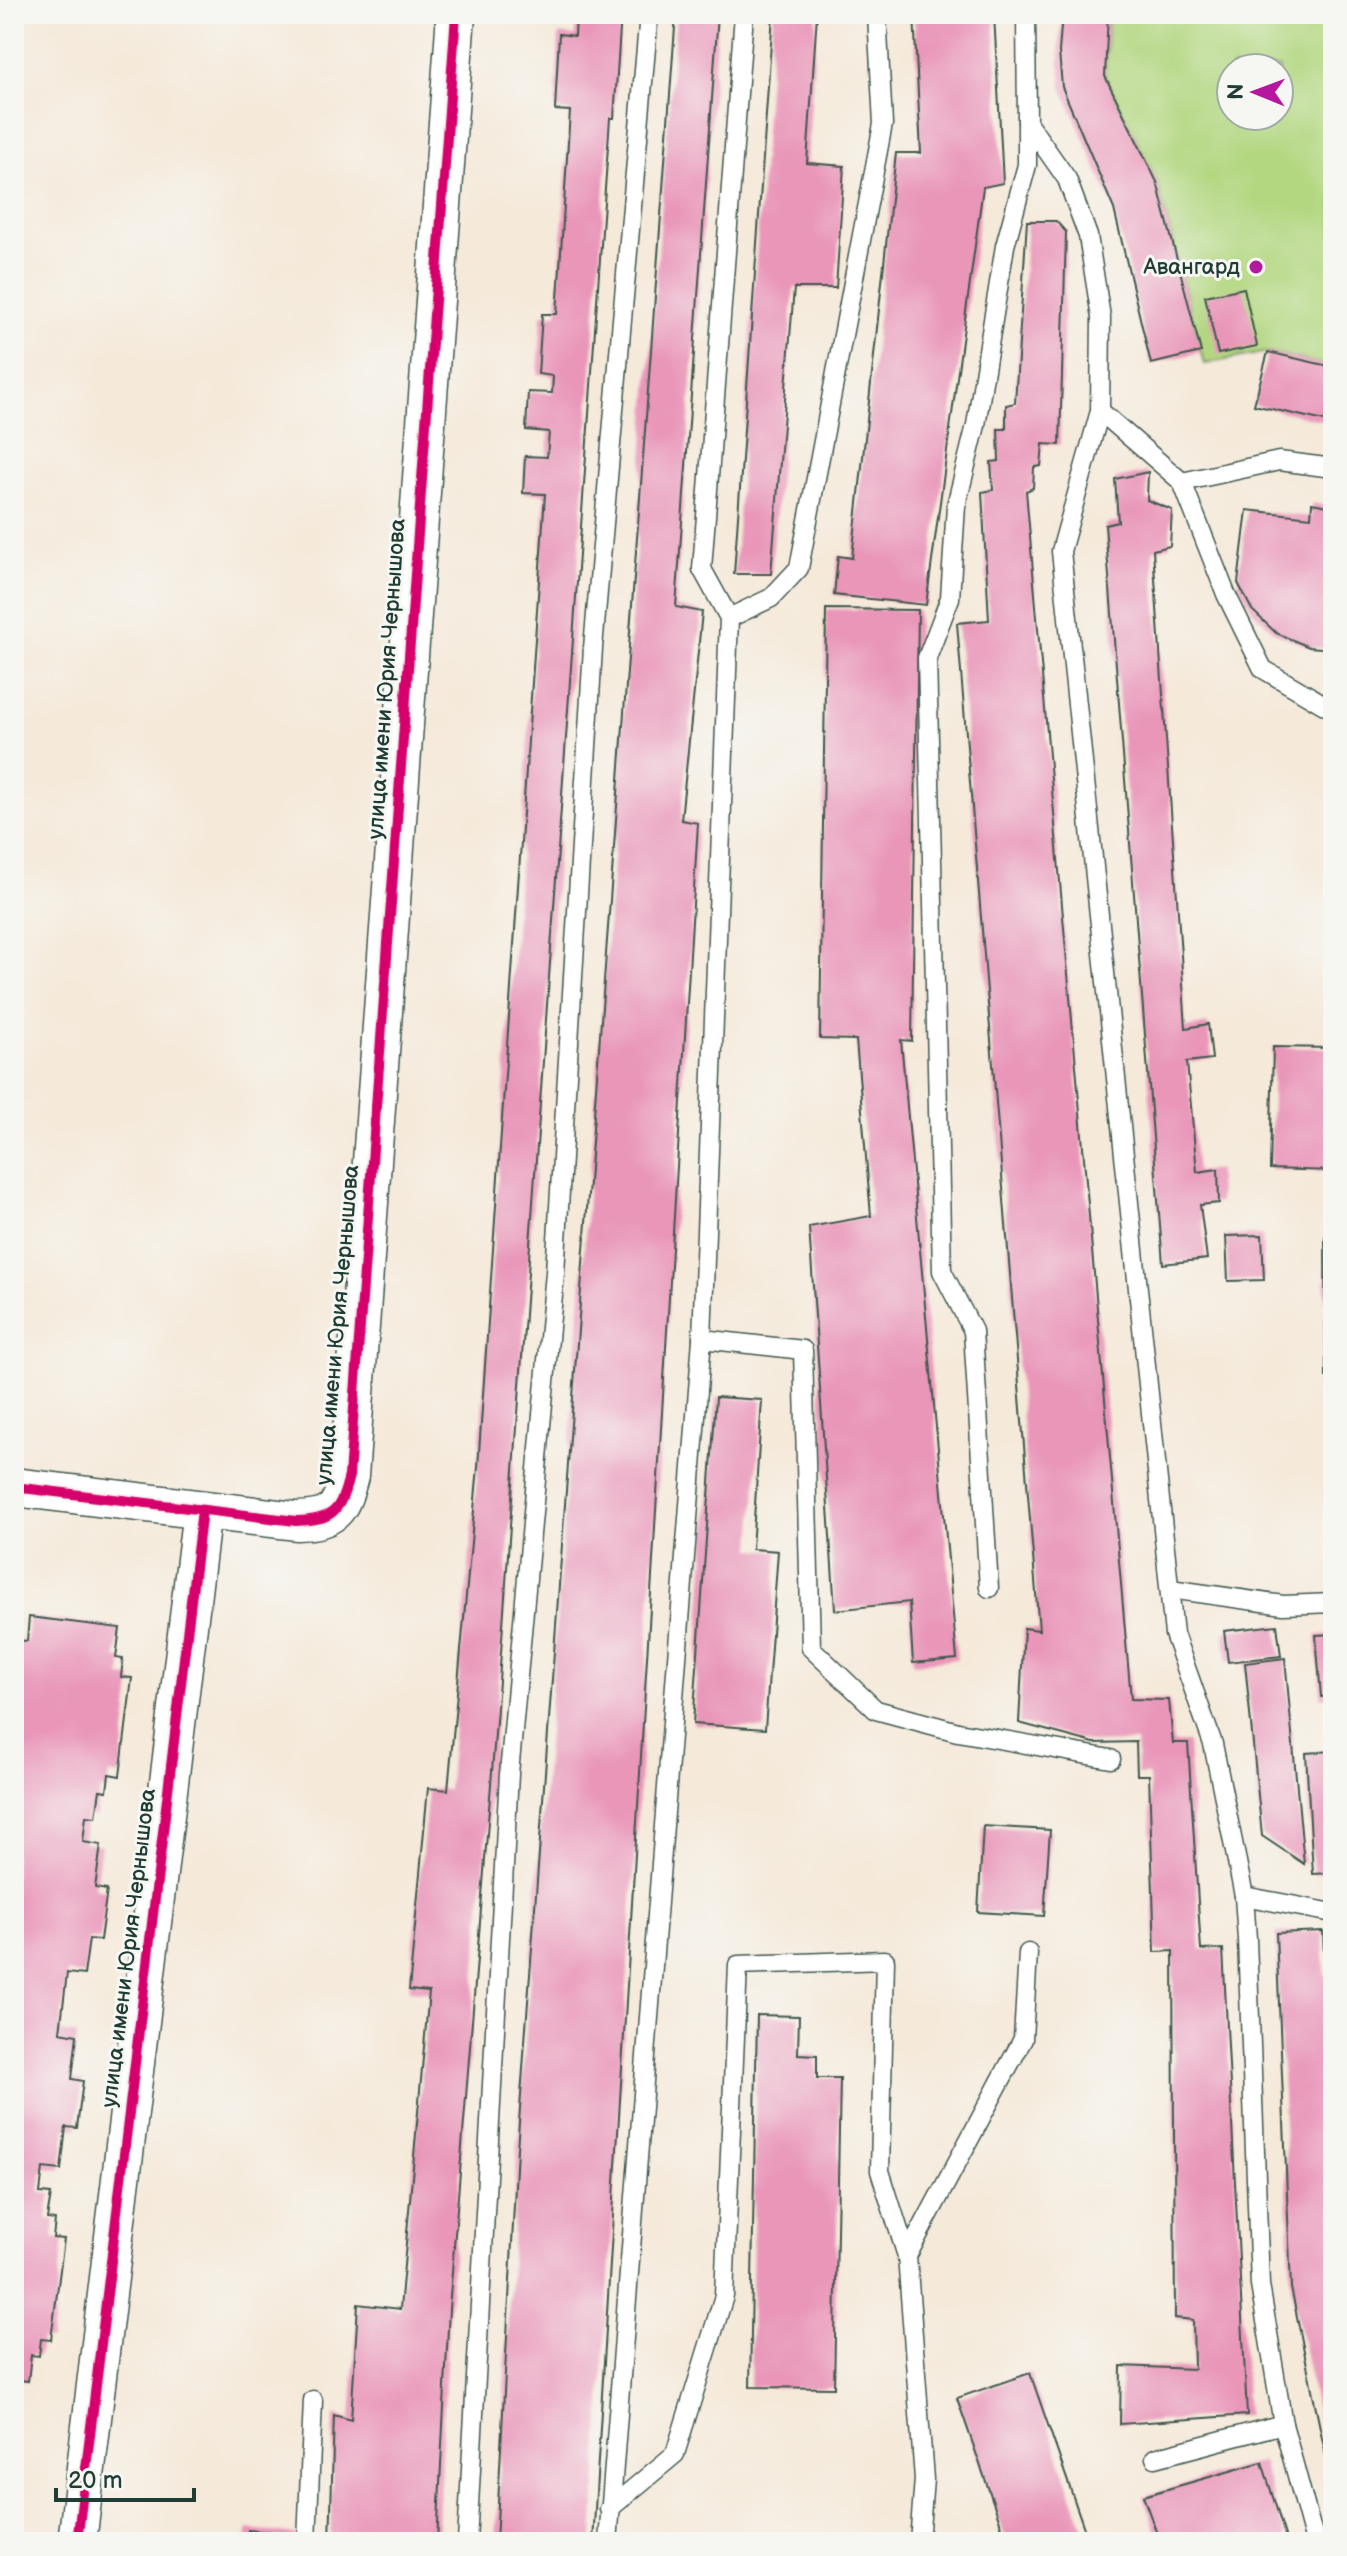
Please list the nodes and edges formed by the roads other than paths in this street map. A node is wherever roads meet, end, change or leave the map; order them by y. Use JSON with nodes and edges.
{"nodes":[{"id":1,"x":456,"y":14,"type":"edge"},
{"id":2,"x":649,"y":14,"type":"edge"},
{"id":3,"x":744,"y":14,"type":"edge"},
{"id":4,"x":877,"y":14,"type":"edge"},
{"id":5,"x":1026,"y":14,"type":"edge"},
{"id":6,"x":1027,"y":122,"type":"junction"},
{"id":7,"x":1100,"y":411,"type":"junction"},
{"id":8,"x":1333,"y":468,"type":"edge"},
{"id":9,"x":1182,"y":482,"type":"junction"},
{"id":10,"x":729,"y":618,"type":"junction"},
{"id":11,"x":1333,"y":710,"type":"edge"},
{"id":12,"x":702,"y":1339,"type":"junction"},
{"id":13,"x":14,"y":1487,"type":"edge"},
{"id":14,"x":202,"y":1510,"type":"junction"},
{"id":15,"x":989,"y":1588,"type":"dead end"},
{"id":16,"x":1170,"y":1589,"type":"junction"},
{"id":17,"x":1333,"y":1603,"type":"edge"},
{"id":18,"x":1111,"y":1759,"type":"dead end"},
{"id":19,"x":1244,"y":1896,"type":"junction"},
{"id":20,"x":1333,"y":1913,"type":"edge"},
{"id":21,"x":1028,"y":1953,"type":"dead end"},
{"id":22,"x":907,"y":2256,"type":"junction"},
{"id":23,"x":313,"y":2400,"type":"dead end"},
{"id":24,"x":1283,"y":2424,"type":"junction"},
{"id":25,"x":1155,"y":2458,"type":"dead end"},
{"id":26,"x":609,"y":2509,"type":"junction"},
{"id":27,"x":77,"y":2542,"type":"edge"},
{"id":28,"x":307,"y":2542,"type":"edge"},
{"id":29,"x":467,"y":2542,"type":"edge"},
{"id":30,"x":608,"y":2542,"type":"edge"},
{"id":31,"x":919,"y":2542,"type":"edge"},
{"id":32,"x":1315,"y":2542,"type":"edge"}],
"edges":[{"from":1,"to":14,"type":"street","name":"улица имени Юрия Чернышова"},
{"from":2,"to":29,"type":"lane"},
{"from":3,"to":10,"type":"lane"},
{"from":4,"to":10,"type":"lane"},
{"from":5,"to":6,"type":"lane"},
{"from":6,"to":7,"type":"lane"},
{"from":6,"to":15,"type":"lane"},
{"from":7,"to":9,"type":"lane"},
{"from":7,"to":16,"type":"lane"},
{"from":8,"to":9,"type":"lane"},
{"from":9,"to":11,"type":"lane"},
{"from":10,"to":12,"type":"lane"},
{"from":12,"to":18,"type":"lane"},
{"from":12,"to":26,"type":"lane"},
{"from":13,"to":14,"type":"street"},
{"from":14,"to":27,"type":"street","name":"улица имени Юрия Чернышова"},
{"from":16,"to":17,"type":"lane"},
{"from":16,"to":19,"type":"lane"},
{"from":19,"to":20,"type":"lane"},
{"from":19,"to":24,"type":"lane"},
{"from":21,"to":22,"type":"lane"},
{"from":22,"to":26,"type":"lane"},
{"from":22,"to":31,"type":"lane"},
{"from":23,"to":28,"type":"lane"},
{"from":24,"to":25,"type":"lane"},
{"from":24,"to":32,"type":"lane"},
{"from":26,"to":30,"type":"lane"}]}
